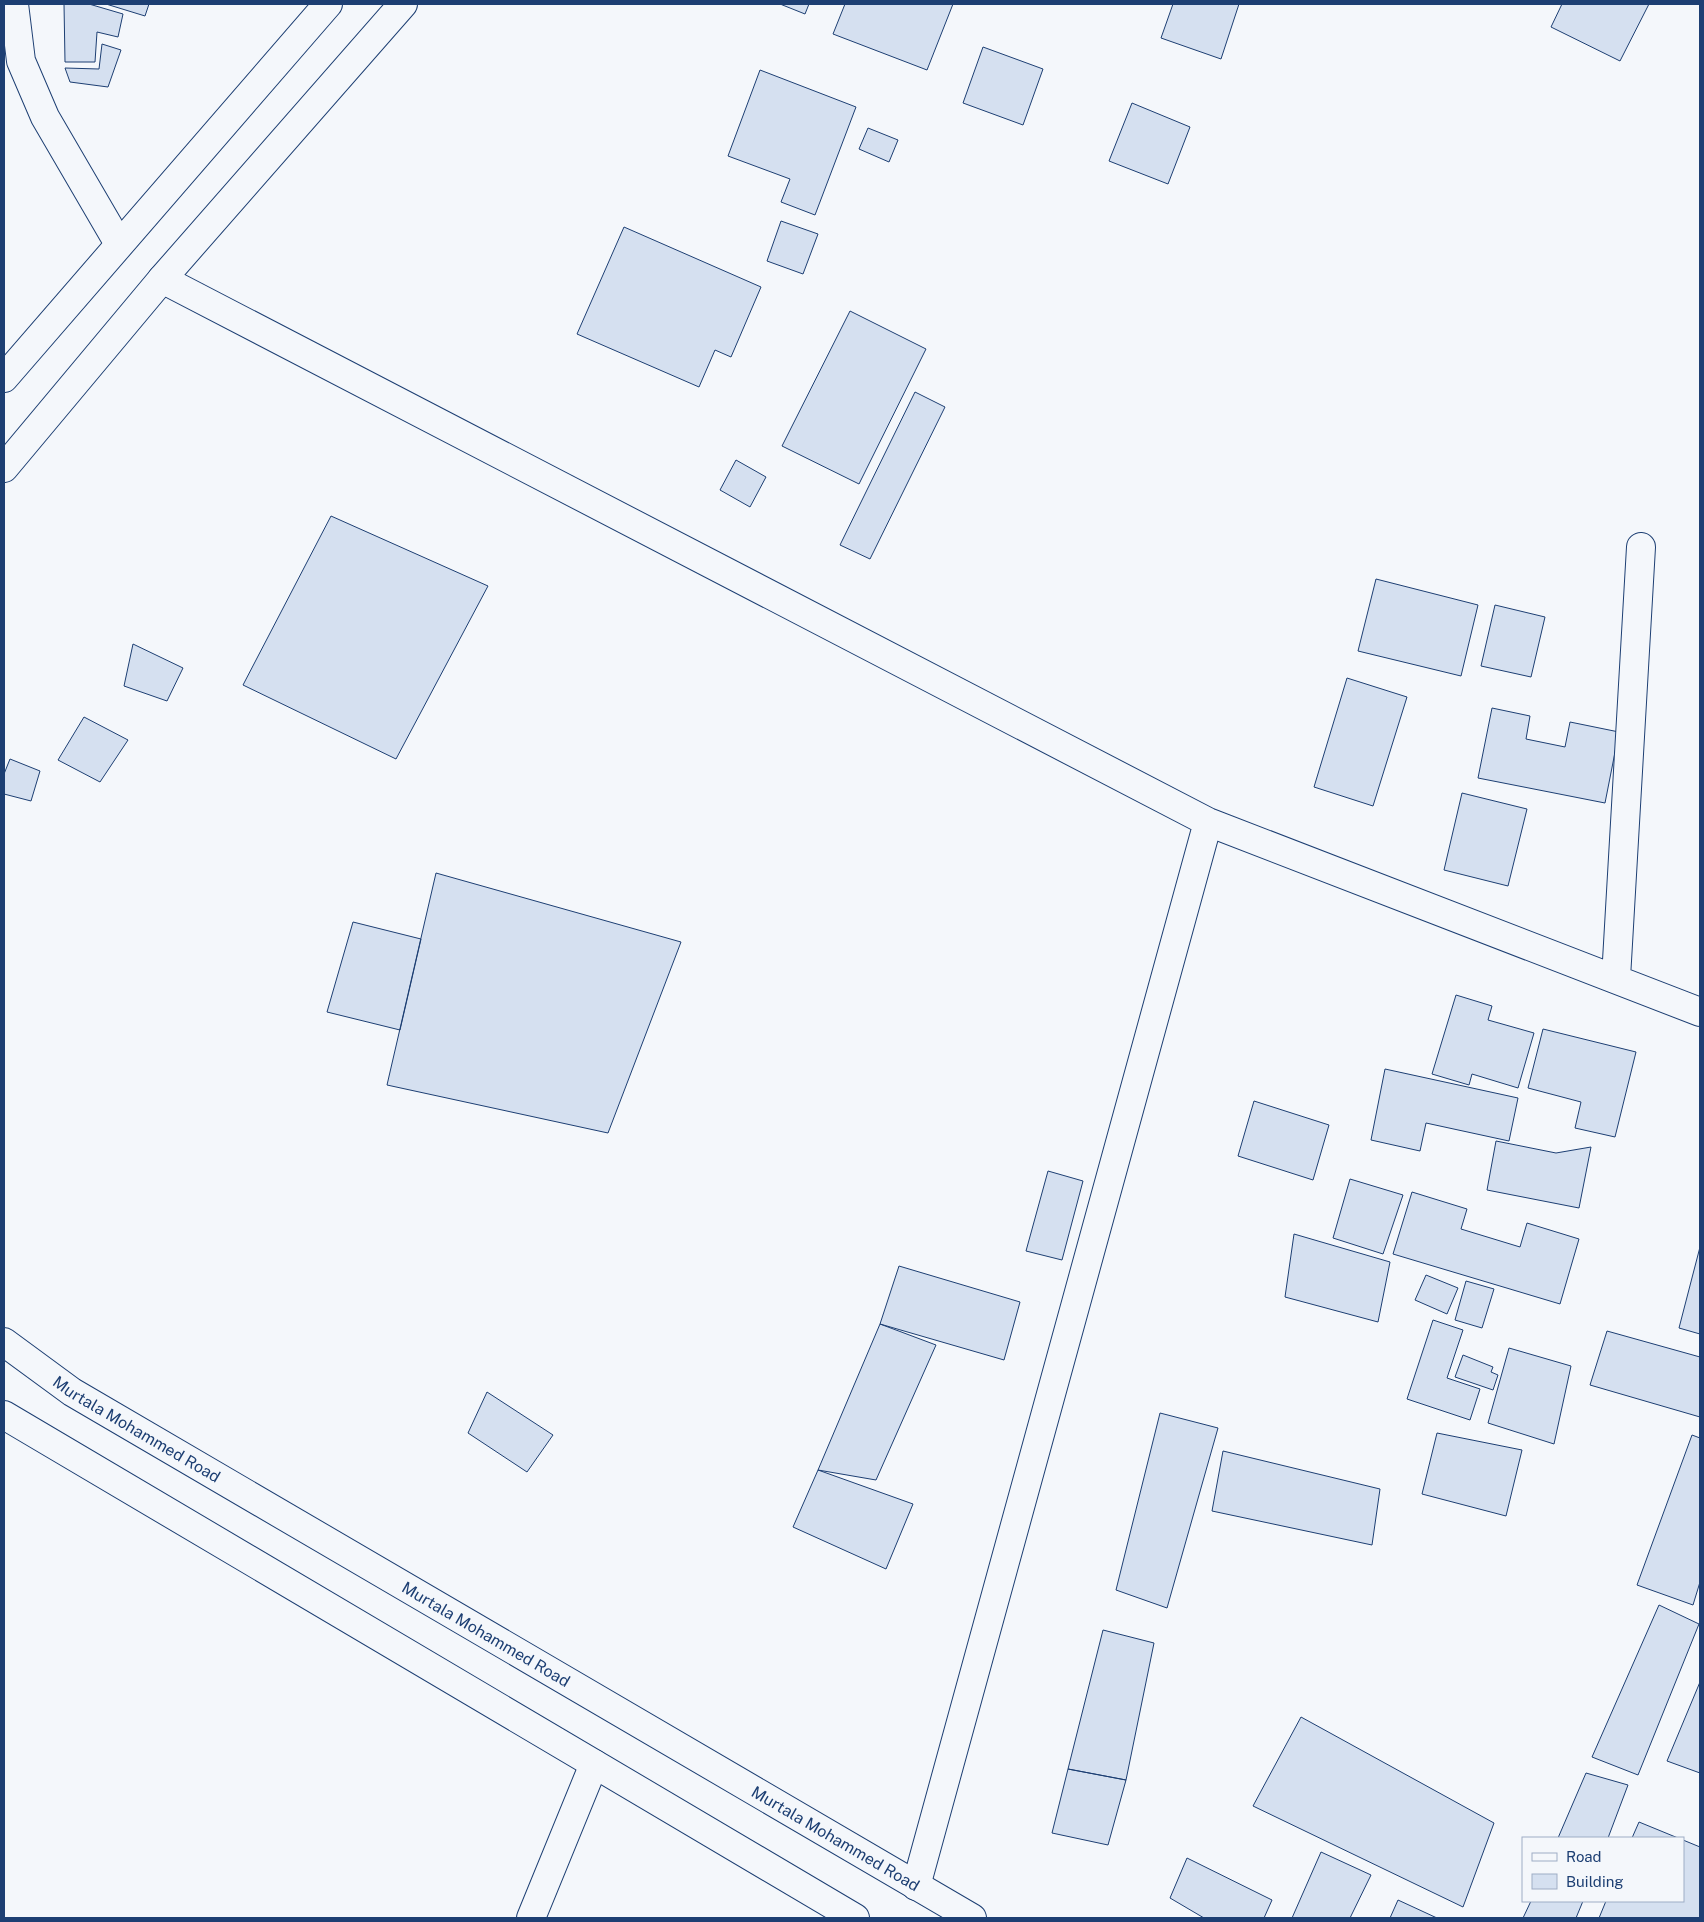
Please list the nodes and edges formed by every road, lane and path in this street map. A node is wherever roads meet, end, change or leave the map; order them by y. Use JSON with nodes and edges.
{"nodes":[{"id":1,"x":14,"y":4,"type":"edge"},
{"id":2,"x":328,"y":4,"type":"edge"},
{"id":3,"x":403,"y":4,"type":"edge"},
{"id":4,"x":119,"y":244,"type":"junction"},
{"id":5,"x":162,"y":279,"type":"junction"},
{"id":6,"x":4,"y":378,"type":"edge"},
{"id":7,"x":4,"y":468,"type":"edge"},
{"id":8,"x":1641,"y":547,"type":"dead end"},
{"id":9,"x":1208,"y":822,"type":"junction"},
{"id":10,"x":1616,"y":978,"type":"junction"},
{"id":11,"x":1700,"y":1012,"type":"edge"},
{"id":12,"x":4,"y":1342,"type":"edge"},
{"id":13,"x":4,"y":1415,"type":"edge"},
{"id":14,"x":594,"y":1764,"type":"junction"},
{"id":15,"x":916,"y":1886,"type":"junction"},
{"id":16,"x":531,"y":1918,"type":"edge"},
{"id":17,"x":856,"y":1918,"type":"edge"},
{"id":18,"x":972,"y":1918,"type":"edge"}],
"edges":[{"from":1,"to":4,"type":"street"},
{"from":2,"to":4,"type":"street"},
{"from":3,"to":5,"type":"street"},
{"from":4,"to":6,"type":"street"},
{"from":5,"to":7,"type":"street"},
{"from":5,"to":9,"type":"street"},
{"from":8,"to":10,"type":"street"},
{"from":9,"to":10,"type":"street"},
{"from":9,"to":15,"type":"street"},
{"from":10,"to":11,"type":"street"},
{"from":12,"to":15,"type":"street","name":"Murtala Mohammed Road"},
{"from":13,"to":14,"type":"street"},
{"from":14,"to":16,"type":"street"},
{"from":14,"to":17,"type":"street"},
{"from":15,"to":18,"type":"street","name":"Murtala Mohammed Road"}]}
